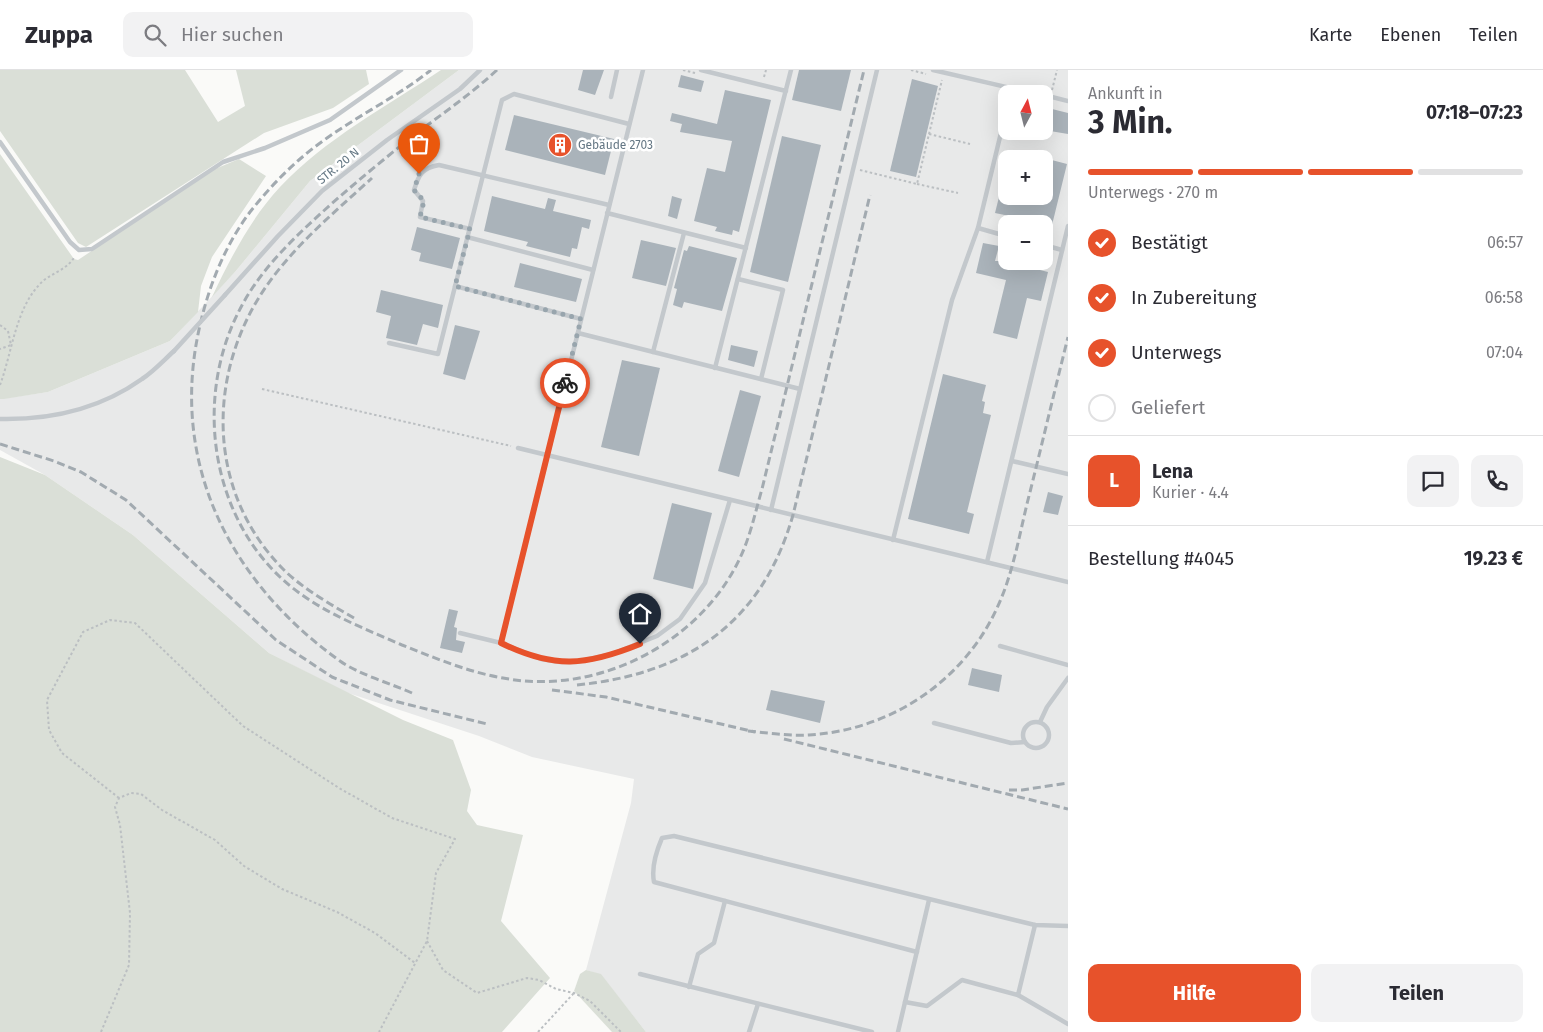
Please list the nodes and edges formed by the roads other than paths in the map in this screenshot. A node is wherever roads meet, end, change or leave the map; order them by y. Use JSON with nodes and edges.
{"nodes":[{"id":1,"x":401,"y":70,"type":"edge"},
{"id":2,"x":480,"y":70,"type":"edge"},
{"id":3,"x":617,"y":70,"type":"edge"},
{"id":4,"x":643,"y":70,"type":"edge"},
{"id":5,"x":701,"y":70,"type":"edge"},
{"id":6,"x":791,"y":70,"type":"edge"},
{"id":7,"x":877,"y":70,"type":"edge"},
{"id":8,"x":933,"y":70,"type":"edge"},
{"id":9,"x":998,"y":87,"type":"edge"},
{"id":10,"x":786,"y":91,"type":"junction"},
{"id":11,"x":610,"y":97,"type":"dead end"},
{"id":12,"x":1053,"y":97,"type":"edge"},
{"id":13,"x":1068,"y":101,"type":"edge"},
{"id":14,"x":629,"y":124,"type":"junction"},
{"id":15,"x":999,"y":140,"type":"edge"},
{"id":16,"x":0,"y":142,"type":"edge"},
{"id":17,"x":483,"y":175,"type":"junction"},
{"id":18,"x":609,"y":205,"type":"junction"},
{"id":19,"x":607,"y":213,"type":"junction"},
{"id":20,"x":1068,"y":226,"type":"edge"},
{"id":21,"x":978,"y":228,"type":"junction"},
{"id":22,"x":470,"y":229,"type":"junction"},
{"id":23,"x":684,"y":233,"type":"junction"},
{"id":24,"x":998,"y":234,"type":"edge"},
{"id":25,"x":468,"y":237,"type":"junction"},
{"id":26,"x":746,"y":248,"type":"junction"},
{"id":27,"x":1053,"y":248,"type":"edge"},
{"id":28,"x":1062,"y":250,"type":"junction"},
{"id":29,"x":594,"y":270,"type":"junction"},
{"id":30,"x":738,"y":279,"type":"junction"},
{"id":31,"x":455,"y":286,"type":"junction"},
{"id":32,"x":581,"y":319,"type":"junction"},
{"id":33,"x":578,"y":333,"type":"junction"},
{"id":34,"x":389,"y":343,"type":"dead end"},
{"id":35,"x":653,"y":352,"type":"junction"},
{"id":36,"x":716,"y":368,"type":"junction"},
{"id":37,"x":761,"y":379,"type":"junction"},
{"id":38,"x":800,"y":389,"type":"junction"},
{"id":39,"x":0,"y":419,"type":"edge"},
{"id":40,"x":518,"y":448,"type":"road end"},
{"id":41,"x":547,"y":455,"type":"junction"},
{"id":42,"x":1012,"y":461,"type":"junction"},
{"id":43,"x":1068,"y":474,"type":"edge"},
{"id":44,"x":730,"y":500,"type":"junction"},
{"id":45,"x":771,"y":510,"type":"junction"},
{"id":46,"x":893,"y":540,"type":"junction"},
{"id":47,"x":987,"y":562,"type":"junction"},
{"id":48,"x":1068,"y":582,"type":"edge"},
{"id":49,"x":460,"y":633,"type":"dead end"},
{"id":50,"x":501,"y":643,"type":"junction"},
{"id":51,"x":1000,"y":646,"type":"dead end"},
{"id":52,"x":1068,"y":665,"type":"edge"},
{"id":53,"x":1068,"y":678,"type":"edge"},
{"id":54,"x":1040,"y":722,"type":"junction"},
{"id":55,"x":934,"y":723,"type":"dead end"},
{"id":56,"x":1025,"y":742,"type":"junction"},
{"id":57,"x":929,"y":900,"type":"junction"},
{"id":58,"x":725,"y":901,"type":"junction"},
{"id":59,"x":1035,"y":925,"type":"junction"},
{"id":60,"x":1068,"y":926,"type":"edge"},
{"id":61,"x":917,"y":952,"type":"junction"},
{"id":62,"x":640,"y":974,"type":"dead end"},
{"id":63,"x":689,"y":987,"type":"junction"},
{"id":64,"x":1018,"y":995,"type":"junction"},
{"id":65,"x":905,"y":1002,"type":"junction"},
{"id":66,"x":758,"y":1004,"type":"junction"},
{"id":67,"x":1068,"y":1024,"type":"edge"},
{"id":68,"x":749,"y":1032,"type":"edge"},
{"id":69,"x":872,"y":1032,"type":"edge"},
{"id":70,"x":898,"y":1032,"type":"edge"}],
"edges":[{"from":1,"to":16,"type":"lane"},
{"from":2,"to":39,"type":"lane","name":"STR. 20 N","bridge":true},
{"from":3,"to":11,"type":"lane"},
{"from":4,"to":14,"type":"lane"},
{"from":5,"to":10,"type":"lane"},
{"from":6,"to":10,"type":"lane"},
{"from":7,"to":38,"type":"lane"},
{"from":8,"to":9,"type":"lane"},
{"from":10,"to":26,"type":"lane"},
{"from":12,"to":13,"type":"lane"},
{"from":14,"to":17,"type":"lane"},
{"from":14,"to":18,"type":"lane"},
{"from":15,"to":21,"type":"lane"},
{"from":17,"to":18,"type":"lane"},
{"from":17,"to":22,"type":"lane"},
{"from":17,"to":22,"type":"lane"},
{"from":18,"to":19,"type":"lane"},
{"from":19,"to":23,"type":"lane"},
{"from":19,"to":29,"type":"lane"},
{"from":20,"to":28,"type":"lane"},
{"from":21,"to":24,"type":"lane"},
{"from":21,"to":46,"type":"lane"},
{"from":22,"to":25,"type":"lane"},
{"from":23,"to":26,"type":"lane"},
{"from":23,"to":35,"type":"lane"},
{"from":25,"to":29,"type":"lane"},
{"from":25,"to":31,"type":"lane"},
{"from":26,"to":30,"type":"lane"},
{"from":27,"to":28,"type":"lane"},
{"from":28,"to":42,"type":"lane"},
{"from":29,"to":32,"type":"lane"},
{"from":30,"to":36,"type":"lane"},
{"from":30,"to":37,"type":"lane"},
{"from":31,"to":32,"type":"lane"},
{"from":31,"to":34,"type":"lane"},
{"from":32,"to":33,"type":"lane"},
{"from":33,"to":35,"type":"lane"},
{"from":33,"to":41,"type":"lane"},
{"from":35,"to":36,"type":"lane"},
{"from":36,"to":37,"type":"lane"},
{"from":37,"to":38,"type":"lane"},
{"from":38,"to":45,"type":"lane"},
{"from":40,"to":41,"type":"lane"},
{"from":41,"to":44,"type":"lane"},
{"from":41,"to":50,"type":"lane"},
{"from":42,"to":43,"type":"lane"},
{"from":42,"to":47,"type":"lane"},
{"from":44,"to":45,"type":"lane"},
{"from":44,"to":50,"type":"lane"},
{"from":45,"to":46,"type":"lane"},
{"from":46,"to":47,"type":"lane"},
{"from":47,"to":48,"type":"lane"},
{"from":49,"to":50,"type":"lane"},
{"from":51,"to":52,"type":"lane"},
{"from":53,"to":54,"type":"lane"},
{"from":54,"to":56,"type":"lane"},
{"from":54,"to":56,"type":"lane"},
{"from":55,"to":56,"type":"lane"},
{"from":57,"to":58,"type":"lane"},
{"from":57,"to":59,"type":"lane"},
{"from":57,"to":61,"type":"lane"},
{"from":58,"to":61,"type":"lane"},
{"from":58,"to":63,"type":"lane"},
{"from":59,"to":60,"type":"lane"},
{"from":59,"to":64,"type":"lane"},
{"from":61,"to":65,"type":"lane"},
{"from":62,"to":63,"type":"lane"},
{"from":63,"to":66,"type":"lane"},
{"from":64,"to":65,"type":"lane"},
{"from":64,"to":67,"type":"lane"},
{"from":65,"to":70,"type":"lane"},
{"from":66,"to":68,"type":"lane"},
{"from":66,"to":69,"type":"lane"}]}
